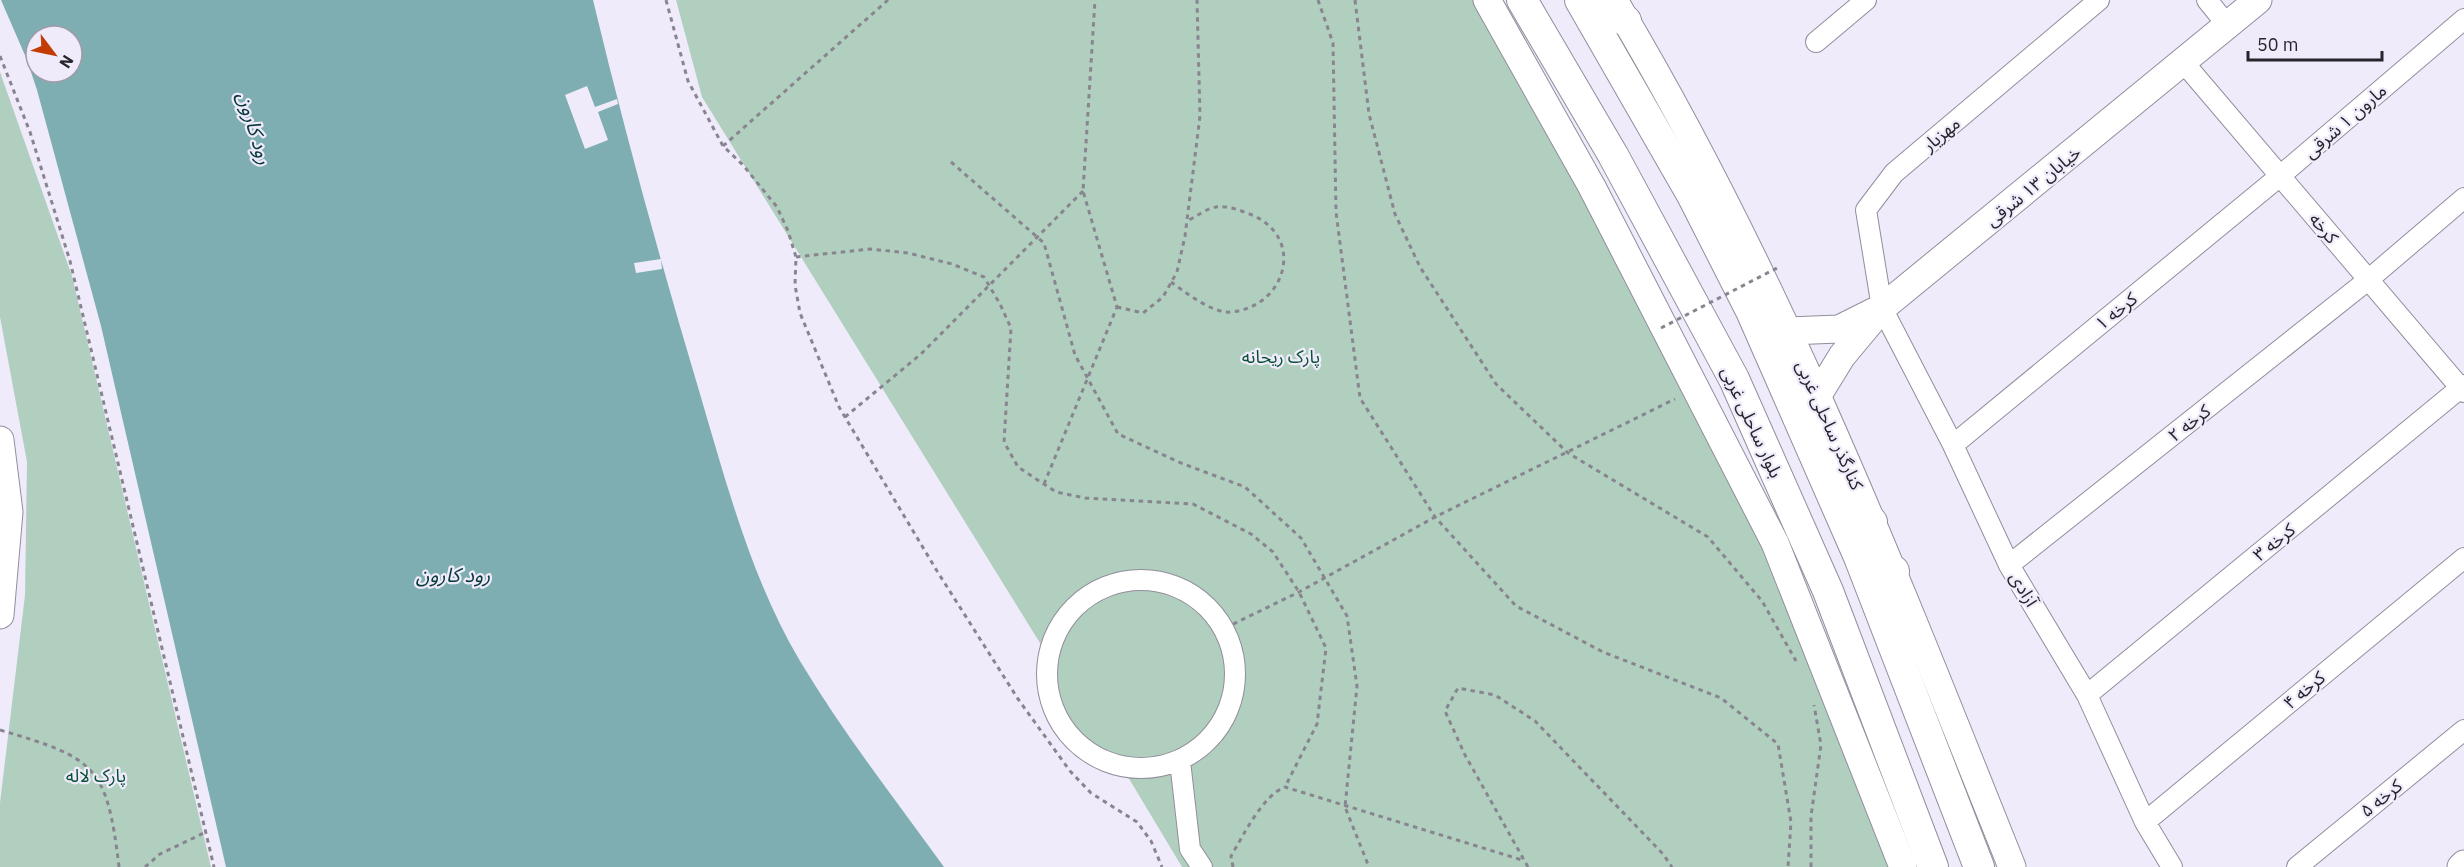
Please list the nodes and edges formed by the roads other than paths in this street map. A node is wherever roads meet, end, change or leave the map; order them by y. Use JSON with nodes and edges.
{"nodes":[{"id":1,"x":1487,"y":0,"type":"edge"},
{"id":2,"x":1522,"y":0,"type":"edge"},
{"id":3,"x":1580,"y":0,"type":"edge"},
{"id":4,"x":1593,"y":0,"type":"edge"},
{"id":5,"x":1866,"y":0,"type":"edge"},
{"id":6,"x":2099,"y":0,"type":"edge"},
{"id":7,"x":2207,"y":0,"type":"edge"},
{"id":8,"x":2258,"y":0,"type":"edge"},
{"id":9,"x":1620,"y":10,"type":"edge"},
{"id":10,"x":2464,"y":19,"type":"edge"},
{"id":11,"x":2228,"y":26,"type":"junction"},
{"id":12,"x":1816,"y":42,"type":"dead end"},
{"id":13,"x":2184,"y":63,"type":"junction"},
{"id":14,"x":2280,"y":176,"type":"junction"},
{"id":15,"x":2464,"y":198,"type":"edge"},
{"id":16,"x":2368,"y":280,"type":"junction"},
{"id":17,"x":1882,"y":308,"type":"junction"},
{"id":18,"x":1788,"y":331,"type":"junction"},
{"id":19,"x":2463,"y":388,"type":"edge"},
{"id":20,"x":1818,"y":395,"type":"junction"},
{"id":21,"x":0,"y":440,"type":"edge"},
{"id":22,"x":1953,"y":445,"type":"junction"},
{"id":23,"x":1872,"y":522,"type":"junction"},
{"id":24,"x":2464,"y":558,"type":"edge"},
{"id":25,"x":1861,"y":561,"type":"junction"},
{"id":26,"x":2009,"y":565,"type":"junction"},
{"id":27,"x":1894,"y":571,"type":"junction"},
{"id":28,"x":0,"y":615,"type":"edge"},
{"id":29,"x":2086,"y":695,"type":"junction"},
{"id":30,"x":2464,"y":730,"type":"edge"},
{"id":31,"x":1180,"y":761,"type":"junction"},
{"id":32,"x":2145,"y":822,"type":"junction"},
{"id":33,"x":1202,"y":867,"type":"edge"},
{"id":34,"x":1902,"y":867,"type":"edge"},
{"id":35,"x":1933,"y":867,"type":"edge"},
{"id":36,"x":1979,"y":867,"type":"edge"},
{"id":37,"x":2012,"y":867,"type":"edge"},
{"id":38,"x":2172,"y":867,"type":"edge"},
{"id":39,"x":2297,"y":867,"type":"edge"}],
"edges":[{"from":1,"to":34,"type":"street"},
{"from":2,"to":35,"type":"main road","name":"بلوار ساحلی غربی"},
{"from":3,"to":25,"type":"main road"},
{"from":4,"to":9,"type":"main road"},
{"from":5,"to":12,"type":"street"},
{"from":6,"to":17,"type":"street","name":"مهزیار"},
{"from":7,"to":11,"type":"street"},
{"from":8,"to":11,"type":"street","name":"خیابان ۱۳ شرقی"},
{"from":9,"to":18,"type":"street","name":"کنارگذر ساحلی غربی"},
{"from":10,"to":14,"type":"street","name":"مارون ۱ شرقی"},
{"from":11,"to":13,"type":"street","name":"خیابان ۱۳ شرقی"},
{"from":13,"to":14,"type":"street","name":"کرخه"},
{"from":13,"to":17,"type":"street","name":"خیابان ۱۳ شرقی"},
{"from":14,"to":16,"type":"street","name":"کرخه"},
{"from":14,"to":22,"type":"street","name":"کرخه ۱"},
{"from":15,"to":16,"type":"street","name":"کرخه ۲"},
{"from":16,"to":19,"type":"street","name":"کرخه"},
{"from":16,"to":26,"type":"street","name":"کرخه ۲"},
{"from":17,"to":18,"type":"street","name":"خیابان ۱۳ شرقی"},
{"from":17,"to":20,"type":"street","name":"خیابان ۱۳ شرقی"},
{"from":17,"to":22,"type":"street","name":"آزادی"},
{"from":18,"to":20,"type":"street","name":"کنارگذر ساحلی غربی"},
{"from":19,"to":29,"type":"street","name":"کرخه ۳"},
{"from":20,"to":23,"type":"street","name":"کنارگذر ساحلی غربی"},
{"from":21,"to":28,"type":"street"},
{"from":22,"to":26,"type":"street","name":"آزادی"},
{"from":23,"to":25,"type":"main road"},
{"from":23,"to":27,"type":"street","name":"کنارگذر ساحلی غربی"},
{"from":24,"to":32,"type":"street","name":"کرخه ۴"},
{"from":25,"to":27,"type":"main road"},
{"from":25,"to":36,"type":"main road"},
{"from":26,"to":29,"type":"street","name":"آزادی"},
{"from":27,"to":37,"type":"street","name":"کنارگذر ساحلی غربی"},
{"from":29,"to":32,"type":"street","name":"آزادی"},
{"from":30,"to":39,"type":"street","name":"کرخه ۵"},
{"from":31,"to":31,"type":"street"},
{"from":31,"to":33,"type":"street"},
{"from":32,"to":38,"type":"street","name":"آزادی"}]}
